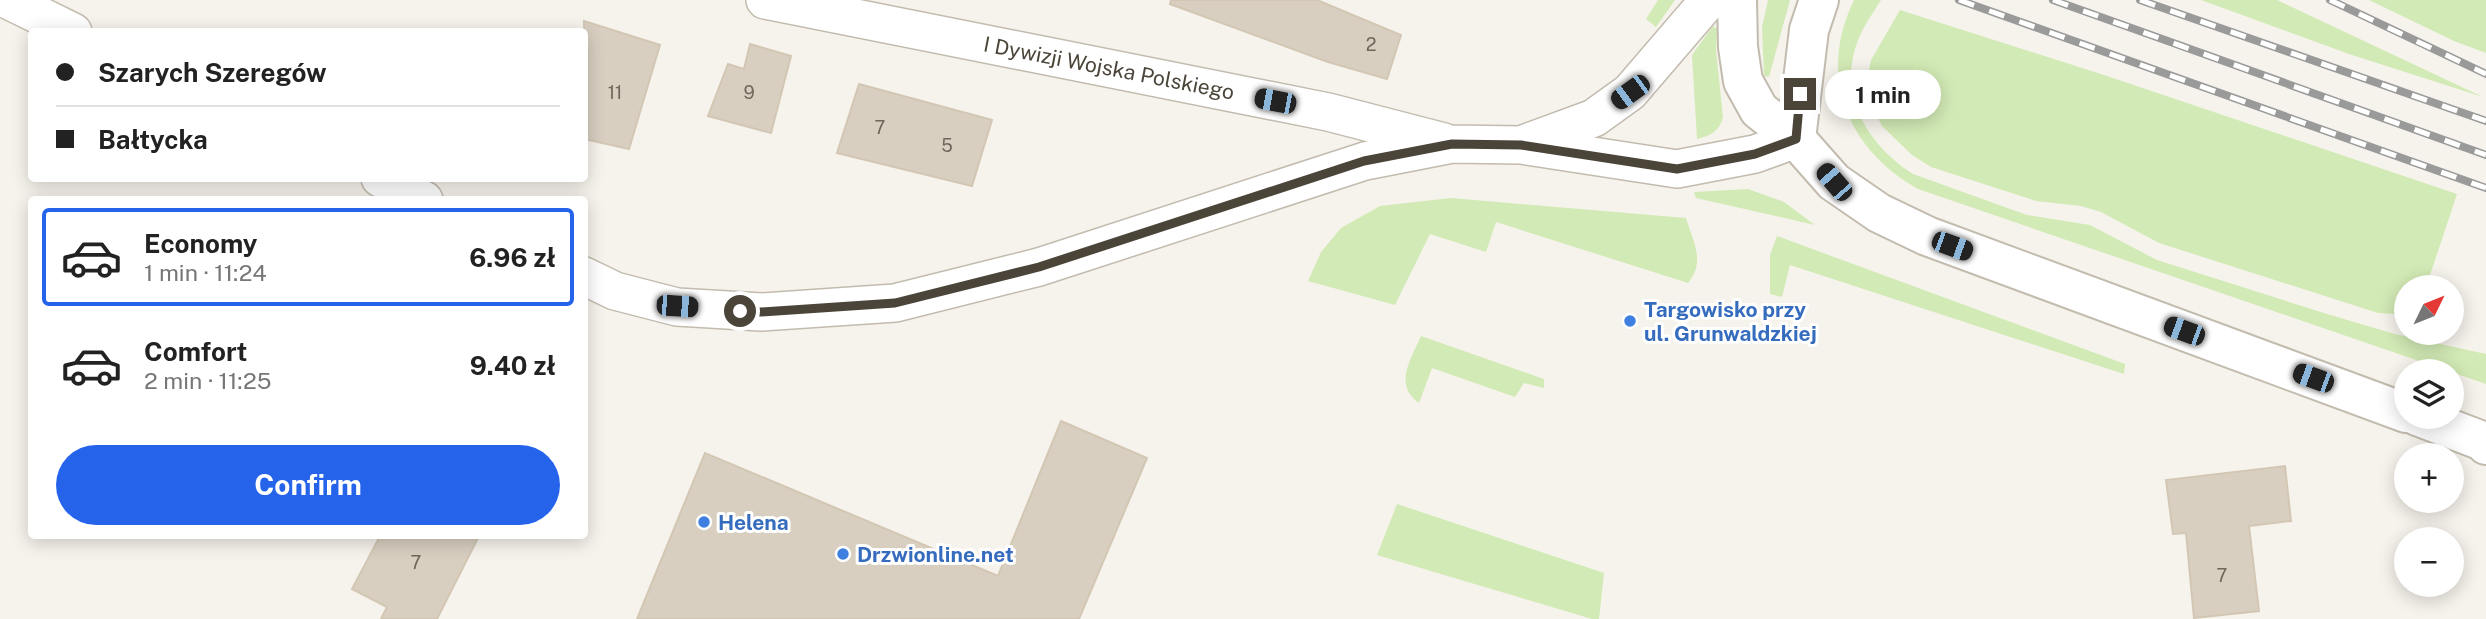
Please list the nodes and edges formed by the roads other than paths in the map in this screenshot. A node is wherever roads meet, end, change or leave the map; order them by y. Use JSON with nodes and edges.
{"nodes":[{"id":1,"x":8,"y":0,"type":"edge"},
{"id":2,"x":765,"y":0,"type":"edge"},
{"id":3,"x":1709,"y":0,"type":"edge"},
{"id":4,"x":1737,"y":0,"type":"edge"},
{"id":5,"x":1819,"y":0,"type":"edge"},
{"id":6,"x":65,"y":28,"type":"edge"},
{"id":7,"x":1796,"y":139,"type":"junction"},
{"id":8,"x":1452,"y":144,"type":"junction"},
{"id":9,"x":1521,"y":145,"type":"junction"},
{"id":10,"x":388,"y":182,"type":"edge"},
{"id":11,"x":416,"y":196,"type":"edge"},
{"id":12,"x":588,"y":278,"type":"edge"},
{"id":13,"x":2394,"y":408,"type":"edge"},
{"id":14,"x":2450,"y":429,"type":"edge"},
{"id":15,"x":2486,"y":443,"type":"edge"}],
"edges":[{"from":1,"to":6,"type":"street"},
{"from":2,"to":8,"type":"street","name":"I Dywizji Wojska Polskiego"},
{"from":3,"to":9,"type":"street"},
{"from":4,"to":7,"type":"street"},
{"from":5,"to":7,"type":"street"},
{"from":7,"to":9,"type":"street"},
{"from":7,"to":13,"type":"street"},
{"from":8,"to":9,"type":"street"},
{"from":8,"to":12,"type":"street"},
{"from":10,"to":11,"type":"street"},
{"from":14,"to":15,"type":"street"}]}
